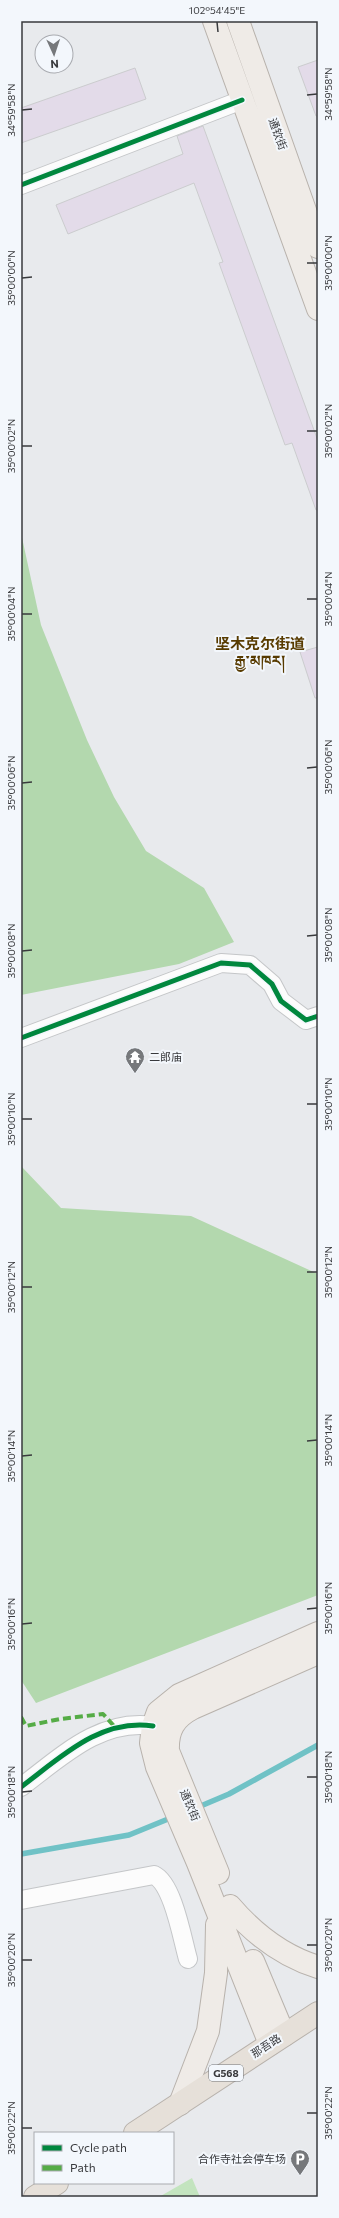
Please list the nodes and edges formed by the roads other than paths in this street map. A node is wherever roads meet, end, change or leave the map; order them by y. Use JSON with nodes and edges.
{"nodes":[{"id":1,"x":214,"y":21,"type":"edge"},
{"id":2,"x":238,"y":21,"type":"edge"},
{"id":3,"x":242,"y":100,"type":"junction"},
{"id":4,"x":21,"y":185,"type":"edge"},
{"id":5,"x":318,"y":246,"type":"edge"},
{"id":6,"x":318,"y":309,"type":"edge"},
{"id":7,"x":318,"y":1016,"type":"edge"},
{"id":8,"x":21,"y":1038,"type":"edge"},
{"id":9,"x":318,"y":1633,"type":"edge"},
{"id":10,"x":318,"y":1653,"type":"edge"},
{"id":11,"x":153,"y":1726,"type":"junction"},
{"id":12,"x":165,"y":1764,"type":"junction"},
{"id":13,"x":21,"y":1787,"type":"edge"},
{"id":14,"x":21,"y":1900,"type":"edge"},
{"id":15,"x":223,"y":1909,"type":"junction"},
{"id":16,"x":188,"y":1959,"type":"dead end"},
{"id":17,"x":318,"y":1967,"type":"edge"},
{"id":18,"x":318,"y":2013,"type":"edge"},
{"id":19,"x":277,"y":2039,"type":"junction"},
{"id":20,"x":180,"y":2104,"type":"junction"},
{"id":21,"x":137,"y":2132,"type":"edge"},
{"id":22,"x":55,"y":2184,"type":"edge"},
{"id":23,"x":35,"y":2197,"type":"edge"}],
"edges":[{"from":1,"to":3,"type":"main road"},
{"from":2,"to":5,"type":"main road","name":"通钦街"},
{"from":3,"to":4,"type":"street"},
{"from":3,"to":6,"type":"main road"},
{"from":7,"to":8,"type":"street"},
{"from":9,"to":11,"type":"main road"},
{"from":10,"to":12,"type":"main road","name":"通钦街"},
{"from":11,"to":12,"type":"main road"},
{"from":11,"to":13,"type":"street"},
{"from":12,"to":15,"type":"main road","name":"通钦街"},
{"from":14,"to":16,"type":"street"},
{"from":15,"to":17,"type":"main road"},
{"from":15,"to":19,"type":"main road"},
{"from":15,"to":20,"type":"main road"},
{"from":18,"to":19,"type":"highway","name":"那吾路","number":"G568"},
{"from":19,"to":20,"type":"highway","name":"那吾路","number":"G568"},
{"from":20,"to":21,"type":"highway","name":"那吾路","number":"G568"},
{"from":22,"to":23,"type":"highway"}]}
